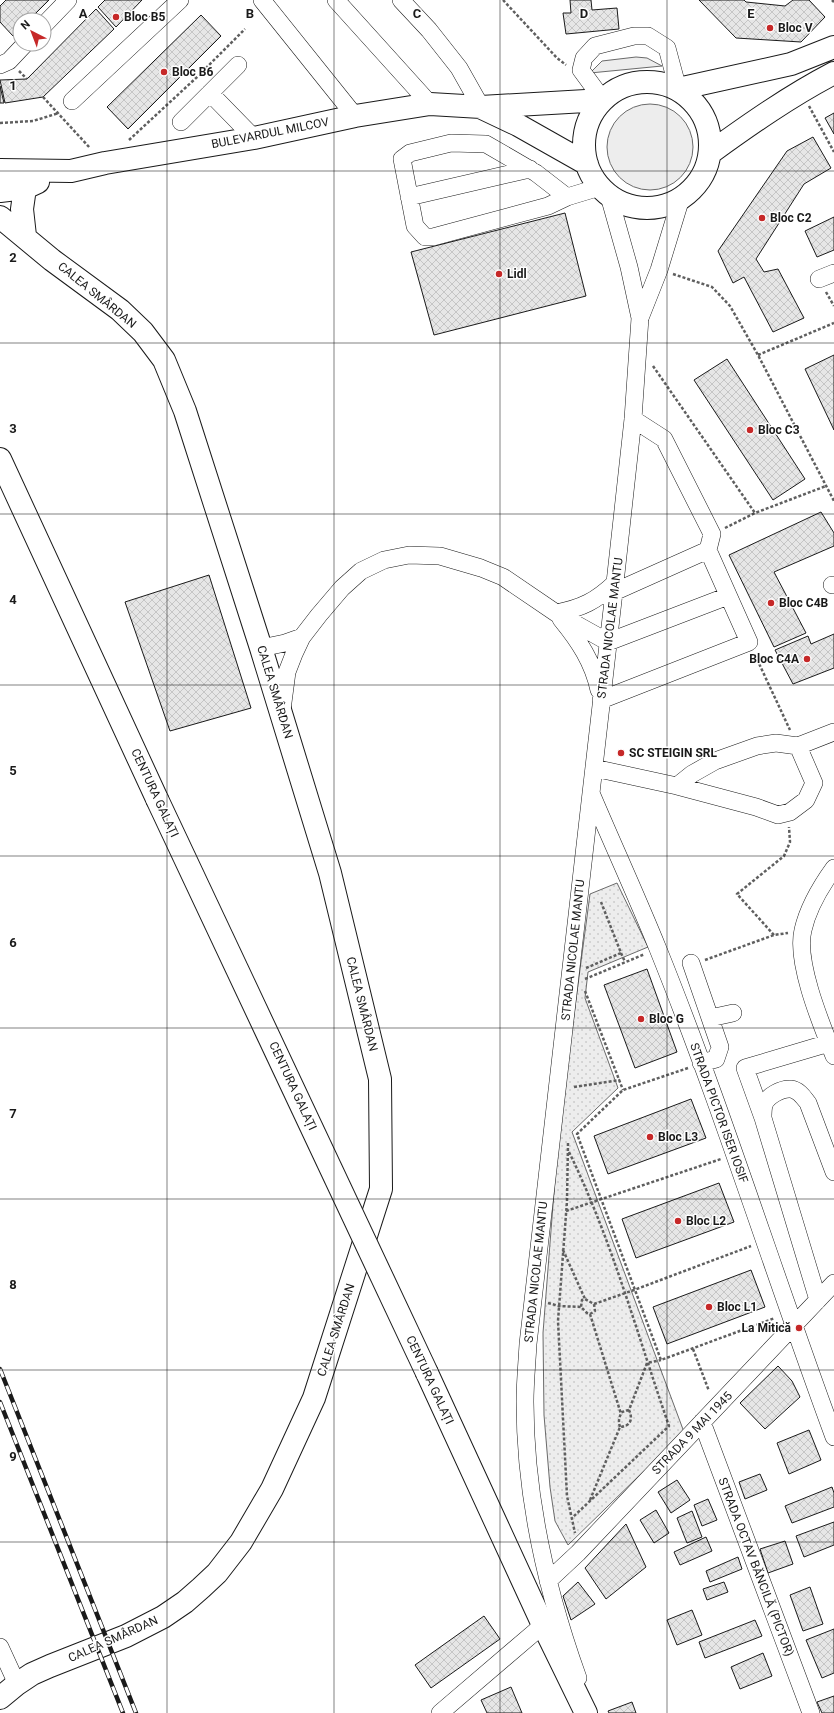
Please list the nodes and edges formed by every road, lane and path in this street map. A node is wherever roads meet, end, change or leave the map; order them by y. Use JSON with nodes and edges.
{"nodes":[{"id":1,"x":68,"y":0,"type":"edge"},
{"id":2,"x":180,"y":0,"type":"edge"},
{"id":3,"x":262,"y":0,"type":"edge"},
{"id":4,"x":336,"y":0,"type":"edge"},
{"id":5,"x":401,"y":0,"type":"edge"},
{"id":6,"x":503,"y":0,"type":"edge"},
{"id":7,"x":832,"y":0,"type":"edge"},
{"id":8,"x":834,"y":2,"type":"edge"},
{"id":9,"x":52,"y":17,"type":"edge"},
{"id":10,"x":245,"y":29,"type":"dead end"},
{"id":11,"x":834,"y":47,"type":"edge"},
{"id":12,"x":17,"y":52,"type":"edge"},
{"id":13,"x":0,"y":65,"type":"edge"},
{"id":14,"x":238,"y":65,"type":"dead end"},
{"id":15,"x":581,"y":70,"type":"junction"},
{"id":16,"x":834,"y":73,"type":"edge"},
{"id":17,"x":678,"y":89,"type":"junction"},
{"id":18,"x":801,"y":90,"type":"junction"},
{"id":19,"x":210,"y":93,"type":"junction"},
{"id":20,"x":43,"y":97,"type":"dead end"},
{"id":21,"x":603,"y":100,"type":"junction"},
{"id":22,"x":72,"y":101,"type":"joint"},
{"id":23,"x":430,"y":104,"type":"junction"},
{"id":24,"x":481,"y":107,"type":"junction"},
{"id":25,"x":59,"y":113,"type":"junction"},
{"id":26,"x":355,"y":116,"type":"junction"},
{"id":27,"x":181,"y":122,"type":"dead end"},
{"id":28,"x":0,"y":123,"type":"edge"},
{"id":29,"x":254,"y":138,"type":"junction"},
{"id":30,"x":128,"y":142,"type":"dead end"},
{"id":31,"x":834,"y":152,"type":"edge"},
{"id":32,"x":710,"y":153,"type":"junction"},
{"id":33,"x":105,"y":163,"type":"junction"},
{"id":34,"x":587,"y":164,"type":"junction"},
{"id":35,"x":530,"y":169,"type":"junction"},
{"id":36,"x":13,"y":176,"type":"edge"},
{"id":37,"x":0,"y":191,"type":"edge"},
{"id":38,"x":605,"y":191,"type":"junction"},
{"id":39,"x":409,"y":197,"type":"junction"},
{"id":40,"x":567,"y":197,"type":"junction"},
{"id":41,"x":681,"y":198,"type":"junction"},
{"id":42,"x":0,"y":216,"type":"edge"},
{"id":43,"x":25,"y":236,"type":"junction"},
{"id":44,"x":659,"y":270,"type":"junction"},
{"id":45,"x":640,"y":318,"type":"junction"},
{"id":46,"x":834,"y":323,"type":"edge"},
{"id":47,"x":638,"y":343,"type":"junction"},
{"id":48,"x":758,"y":355,"type":"junction"},
{"id":49,"x":633,"y":419,"type":"junction"},
{"id":50,"x":0,"y":459,"type":"edge"},
{"id":51,"x":826,"y":486,"type":"junction"},
{"id":52,"x":834,"y":501,"type":"edge"},
{"id":53,"x":756,"y":513,"type":"junction"},
{"id":54,"x":710,"y":542,"type":"junction"},
{"id":55,"x":615,"y":588,"type":"junction"},
{"id":56,"x":728,"y":596,"type":"junction"},
{"id":57,"x":556,"y":612,"type":"junction"},
{"id":58,"x":302,"y":637,"type":"junction"},
{"id":59,"x":608,"y":642,"type":"junction"},
{"id":60,"x":749,"y":642,"type":"junction"},
{"id":61,"x":261,"y":648,"type":"junction"},
{"id":62,"x":601,"y":700,"type":"junction"},
{"id":63,"x":281,"y":713,"type":"junction"},
{"id":64,"x":834,"y":732,"type":"edge"},
{"id":65,"x":798,"y":746,"type":"junction"},
{"id":66,"x":594,"y":768,"type":"junction"},
{"id":67,"x":677,"y":786,"type":"junction"},
{"id":68,"x":591,"y":793,"type":"junction"},
{"id":69,"x":790,"y":812,"type":"junction"},
{"id":70,"x":834,"y":868,"type":"edge"},
{"id":71,"x":601,"y":902,"type":"dead end"},
{"id":72,"x":802,"y":931,"type":"junction"},
{"id":73,"x":774,"y":935,"type":"junction"},
{"id":74,"x":658,"y":948,"type":"junction"},
{"id":75,"x":621,"y":954,"type":"junction"},
{"id":76,"x":625,"y":962,"type":"junction"},
{"id":77,"x":691,"y":963,"type":"joint"},
{"id":78,"x":584,"y":979,"type":"junction"},
{"id":79,"x":584,"y":984,"type":"dead end"},
{"id":80,"x":583,"y":995,"type":"dead end"},
{"id":81,"x":733,"y":1013,"type":"dead end"},
{"id":82,"x":710,"y":1018,"type":"junction"},
{"id":83,"x":831,"y":1050,"type":"edge"},
{"id":84,"x":701,"y":1063,"type":"junction"},
{"id":85,"x":575,"y":1080,"type":"dead end"},
{"id":86,"x":620,"y":1080,"type":"junction"},
{"id":87,"x":574,"y":1087,"type":"junction"},
{"id":88,"x":623,"y":1090,"type":"junction"},
{"id":89,"x":574,"y":1092,"type":"dead end"},
{"id":90,"x":763,"y":1118,"type":"junction"},
{"id":91,"x":569,"y":1137,"type":"dead end"},
{"id":92,"x":568,"y":1151,"type":"junction"},
{"id":93,"x":734,"y":1154,"type":"junction"},
{"id":94,"x":834,"y":1172,"type":"edge"},
{"id":95,"x":601,"y":1200,"type":"junction"},
{"id":96,"x":592,"y":1203,"type":"junction"},
{"id":97,"x":566,"y":1211,"type":"junction"},
{"id":98,"x":765,"y":1241,"type":"junction"},
{"id":99,"x":563,"y":1249,"type":"junction"},
{"id":100,"x":834,"y":1283,"type":"edge"},
{"id":101,"x":634,"y":1290,"type":"junction"},
{"id":102,"x":625,"y":1293,"type":"junction"},
{"id":103,"x":532,"y":1298,"type":"junction"},
{"id":104,"x":585,"y":1299,"type":"junction"},
{"id":105,"x":818,"y":1300,"type":"junction"},
{"id":106,"x":594,"y":1304,"type":"junction"},
{"id":107,"x":559,"y":1306,"type":"junction"},
{"id":108,"x":581,"y":1307,"type":"junction"},
{"id":109,"x":590,"y":1314,"type":"junction"},
{"id":110,"x":791,"y":1320,"type":"junction"},
{"id":111,"x":693,"y":1349,"type":"junction"},
{"id":112,"x":661,"y":1360,"type":"junction"},
{"id":113,"x":647,"y":1363,"type":"junction"},
{"id":114,"x":716,"y":1409,"type":"junction"},
{"id":115,"x":629,"y":1410,"type":"junction"},
{"id":116,"x":621,"y":1414,"type":"junction"},
{"id":117,"x":702,"y":1422,"type":"junction"},
{"id":118,"x":620,"y":1427,"type":"junction"},
{"id":119,"x":834,"y":1437,"type":"edge"},
{"id":120,"x":589,"y":1502,"type":"junction"},
{"id":121,"x":572,"y":1518,"type":"junction"},
{"id":122,"x":578,"y":1553,"type":"junction"},
{"id":123,"x":548,"y":1581,"type":"junction"},
{"id":124,"x":543,"y":1625,"type":"junction"},
{"id":125,"x":0,"y":1647,"type":"edge"},
{"id":126,"x":17,"y":1684,"type":"junction"},
{"id":127,"x":0,"y":1698,"type":"edge"},
{"id":128,"x":440,"y":1713,"type":"edge"},
{"id":129,"x":586,"y":1713,"type":"edge"},
{"id":130,"x":591,"y":1713,"type":"edge"},
{"id":131,"x":811,"y":1713,"type":"edge"}],
"edges":[{"from":1,"to":9,"type":"street"},
{"from":2,"to":22,"type":"street"},
{"from":3,"to":26,"type":"street"},
{"from":4,"to":23,"type":"street"},
{"from":5,"to":24,"type":"street"},
{"from":6,"to":15,"type":"path"},
{"from":7,"to":8,"type":"path"},
{"from":10,"to":30,"type":"path"},
{"from":11,"to":17,"type":"main road"},
{"from":12,"to":13,"type":"street"},
{"from":14,"to":19,"type":"street"},
{"from":15,"to":17,"type":"street"},
{"from":15,"to":21,"type":"street"},
{"from":16,"to":18,"type":"main road"},
{"from":17,"to":21,"type":"main road"},
{"from":17,"to":32,"type":"main road"},
{"from":18,"to":31,"type":"path"},
{"from":18,"to":32,"type":"main road"},
{"from":19,"to":27,"type":"street"},
{"from":19,"to":29,"type":"street"},
{"from":20,"to":25,"type":"path"},
{"from":21,"to":24,"type":"main road","name":"BULEVARDUL MILCOV"},
{"from":21,"to":34,"type":"main road"},
{"from":22,"to":25,"type":"path"},
{"from":23,"to":24,"type":"main road","name":"BULEVARDUL MILCOV"},
{"from":23,"to":26,"type":"main road","name":"BULEVARDUL MILCOV"},
{"from":24,"to":34,"type":"main road","name":"BULEVARDUL MILCOV"},
{"from":25,"to":28,"type":"path"},
{"from":25,"to":33,"type":"path"},
{"from":26,"to":29,"type":"main road","name":"BULEVARDUL MILCOV"},
{"from":29,"to":33,"type":"main road","name":"BULEVARDUL MILCOV"},
{"from":32,"to":41,"type":"main road"},
{"from":33,"to":36,"type":"main road","name":"BULEVARDUL MILCOV"},
{"from":34,"to":38,"type":"main road"},
{"from":35,"to":39,"type":"street"},
{"from":35,"to":39,"type":"street"},
{"from":35,"to":40,"type":"street"},
{"from":36,"to":37,"type":"main road","name":"BULEVARDUL MILCOV"},
{"from":36,"to":43,"type":"main road"},
{"from":38,"to":40,"type":"street"},
{"from":38,"to":41,"type":"main road"},
{"from":38,"to":45,"type":"street","name":"STRADA NICOLAE MANTU"},
{"from":39,"to":40,"type":"street"},
{"from":41,"to":44,"type":"street","name":"STRADA NICOLAE MANTU"},
{"from":42,"to":43,"type":"main road","name":"CALEA SMÂRDAN"},
{"from":43,"to":61,"type":"main road","name":"CALEA SMÂRDAN"},
{"from":44,"to":45,"type":"street","name":"STRADA NICOLAE MANTU"},
{"from":44,"to":48,"type":"path"},
{"from":45,"to":47,"type":"street","name":"STRADA NICOLAE MANTU"},
{"from":46,"to":48,"type":"path"},
{"from":47,"to":49,"type":"street","name":"STRADA NICOLAE MANTU"},
{"from":47,"to":53,"type":"path"},
{"from":48,"to":51,"type":"path"},
{"from":49,"to":54,"type":"street"},
{"from":49,"to":55,"type":"street","name":"STRADA NICOLAE MANTU"},
{"from":50,"to":124,"type":"main road","name":"CENTURA GALAȚI","bridge":true},
{"from":51,"to":52,"type":"path"},
{"from":51,"to":53,"type":"path"},
{"from":53,"to":54,"type":"path"},
{"from":54,"to":55,"type":"street"},
{"from":54,"to":56,"type":"street"},
{"from":55,"to":57,"type":"street"},
{"from":55,"to":59,"type":"street","name":"STRADA NICOLAE MANTU"},
{"from":56,"to":59,"type":"street"},
{"from":56,"to":60,"type":"street"},
{"from":57,"to":58,"type":"street"},
{"from":57,"to":59,"type":"street"},
{"from":57,"to":62,"type":"street"},
{"from":58,"to":61,"type":"street"},
{"from":58,"to":63,"type":"street"},
{"from":59,"to":62,"type":"street","name":"STRADA NICOLAE MANTU"},
{"from":60,"to":62,"type":"street"},
{"from":60,"to":65,"type":"path"},
{"from":61,"to":63,"type":"main road","name":"CALEA SMÂRDAN"},
{"from":62,"to":66,"type":"street","name":"STRADA NICOLAE MANTU"},
{"from":63,"to":126,"type":"main road","name":"CALEA SMÂRDAN"},
{"from":64,"to":65,"type":"street"},
{"from":65,"to":67,"type":"street"},
{"from":65,"to":69,"type":"street"},
{"from":66,"to":67,"type":"street"},
{"from":66,"to":68,"type":"street","name":"STRADA NICOLAE MANTU"},
{"from":67,"to":69,"type":"street"},
{"from":68,"to":74,"type":"street","name":"STRADA PICTOR ISER IOSIF"},
{"from":68,"to":103,"type":"street","name":"STRADA NICOLAE MANTU"},
{"from":69,"to":73,"type":"path"},
{"from":70,"to":72,"type":"street"},
{"from":71,"to":75,"type":"path"},
{"from":72,"to":73,"type":"path"},
{"from":72,"to":83,"type":"street"},
{"from":73,"to":77,"type":"path"},
{"from":74,"to":76,"type":"path"},
{"from":74,"to":84,"type":"street","name":"STRADA PICTOR ISER IOSIF"},
{"from":75,"to":76,"type":"path"},
{"from":75,"to":78,"type":"path"},
{"from":76,"to":78,"type":"path"},
{"from":77,"to":82,"type":"street"},
{"from":78,"to":79,"type":"path"},
{"from":80,"to":86,"type":"path"},
{"from":81,"to":82,"type":"street"},
{"from":82,"to":84,"type":"street"},
{"from":83,"to":90,"type":"street"},
{"from":84,"to":88,"type":"path"},
{"from":84,"to":93,"type":"street","name":"STRADA PICTOR ISER IOSIF"},
{"from":85,"to":87,"type":"path"},
{"from":86,"to":87,"type":"path"},
{"from":86,"to":88,"type":"path"},
{"from":87,"to":89,"type":"path"},
{"from":88,"to":95,"type":"path"},
{"from":90,"to":94,"type":"street"},
{"from":90,"to":105,"type":"street"},
{"from":91,"to":92,"type":"path"},
{"from":92,"to":96,"type":"path"},
{"from":92,"to":97,"type":"path"},
{"from":93,"to":95,"type":"path"},
{"from":93,"to":98,"type":"street","name":"STRADA PICTOR ISER IOSIF"},
{"from":95,"to":96,"type":"path"},
{"from":95,"to":101,"type":"path"},
{"from":96,"to":97,"type":"path"},
{"from":96,"to":102,"type":"path"},
{"from":97,"to":99,"type":"path"},
{"from":98,"to":101,"type":"path"},
{"from":98,"to":110,"type":"street","name":"STRADA PICTOR ISER IOSIF"},
{"from":99,"to":104,"type":"path"},
{"from":99,"to":107,"type":"path"},
{"from":100,"to":105,"type":"street","name":"STRADA 9 MAI 1945"},
{"from":101,"to":102,"type":"path"},
{"from":101,"to":112,"type":"path"},
{"from":102,"to":106,"type":"path"},
{"from":102,"to":113,"type":"path"},
{"from":103,"to":107,"type":"path"},
{"from":103,"to":123,"type":"street","name":"STRADA NICOLAE MANTU"},
{"from":104,"to":106,"type":"path"},
{"from":104,"to":108,"type":"path"},
{"from":105,"to":110,"type":"street","name":"STRADA 9 MAI 1945"},
{"from":106,"to":109,"type":"path"},
{"from":107,"to":108,"type":"path"},
{"from":107,"to":121,"type":"path"},
{"from":108,"to":109,"type":"path"},
{"from":109,"to":116,"type":"path"},
{"from":110,"to":111,"type":"path"},
{"from":110,"to":114,"type":"street","name":"STRADA 9 MAI 1945"},
{"from":110,"to":119,"type":"street","name":"STRADA PICTOR ISER IOSIF"},
{"from":111,"to":112,"type":"path"},
{"from":111,"to":114,"type":"path"},
{"from":112,"to":113,"type":"path"},
{"from":113,"to":115,"type":"path"},
{"from":113,"to":120,"type":"path"},
{"from":114,"to":117,"type":"street","name":"STRADA 9 MAI 1945"},
{"from":115,"to":116,"type":"path"},
{"from":115,"to":118,"type":"path"},
{"from":116,"to":118,"type":"path"},
{"from":117,"to":122,"type":"street","name":"STRADA 9 MAI 1945"},
{"from":117,"to":131,"type":"street","name":"STRADA OCTAV BĂNCILĂ (PICTOR)"},
{"from":118,"to":120,"type":"path"},
{"from":120,"to":121,"type":"path"},
{"from":121,"to":122,"type":"path"},
{"from":122,"to":123,"type":"street","name":"STRADA 9 MAI 1945"},
{"from":123,"to":130,"type":"street","name":"STRADA NICOLAE MANTU"},
{"from":124,"to":128,"type":"street"},
{"from":124,"to":129,"type":"main road","name":"CENTURA GALAȚI"},
{"from":125,"to":126,"type":"street"},
{"from":126,"to":127,"type":"main road","name":"CALEA SMÂRDAN"}]}
